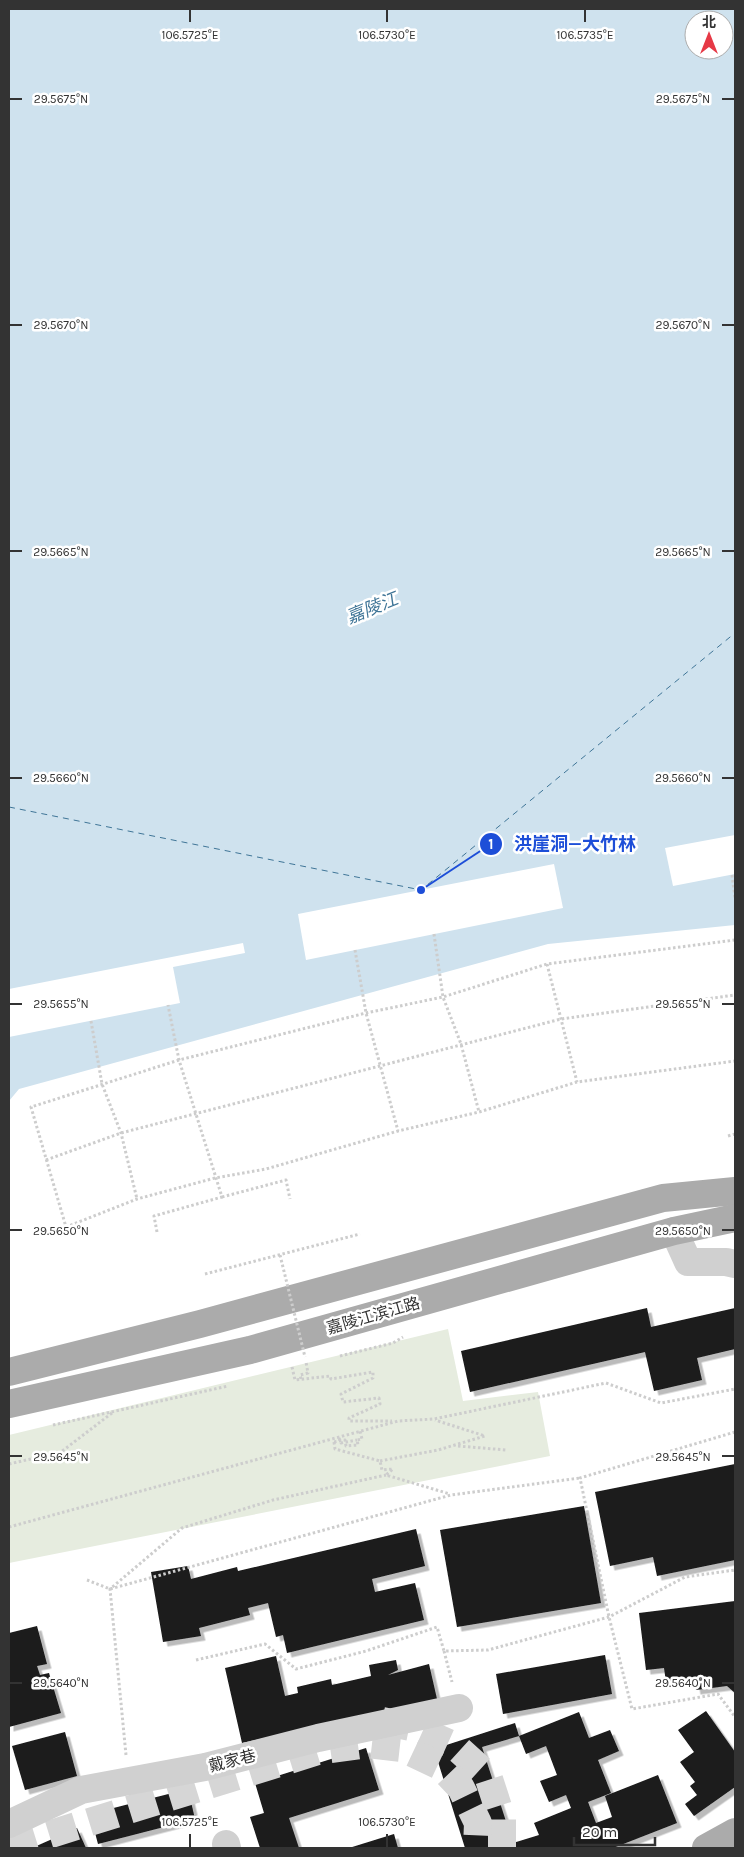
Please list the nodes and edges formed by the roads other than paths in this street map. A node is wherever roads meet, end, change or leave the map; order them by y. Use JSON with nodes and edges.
{"nodes":[{"id":1,"x":735,"y":1191,"type":"edge"},
{"id":2,"x":735,"y":1218,"type":"edge"},
{"id":3,"x":674,"y":1231,"type":"junction"},
{"id":4,"x":732,"y":1262,"type":"edge"},
{"id":5,"x":9,"y":1372,"type":"edge"},
{"id":6,"x":9,"y":1404,"type":"edge"},
{"id":7,"x":459,"y":1708,"type":"dead end"},
{"id":8,"x":9,"y":1824,"type":"edge"},
{"id":9,"x":735,"y":1832,"type":"edge"},
{"id":10,"x":706,"y":1848,"type":"edge"}],
"edges":[{"from":1,"to":5,"type":"main road"},
{"from":2,"to":3,"type":"main road","name":"嘉陵江滨江路"},
{"from":3,"to":4,"type":"street"},
{"from":3,"to":6,"type":"main road","name":"嘉陵江滨江路"},
{"from":7,"to":8,"type":"street","name":"戴家巷"},
{"from":9,"to":10,"type":"main road"}]}
